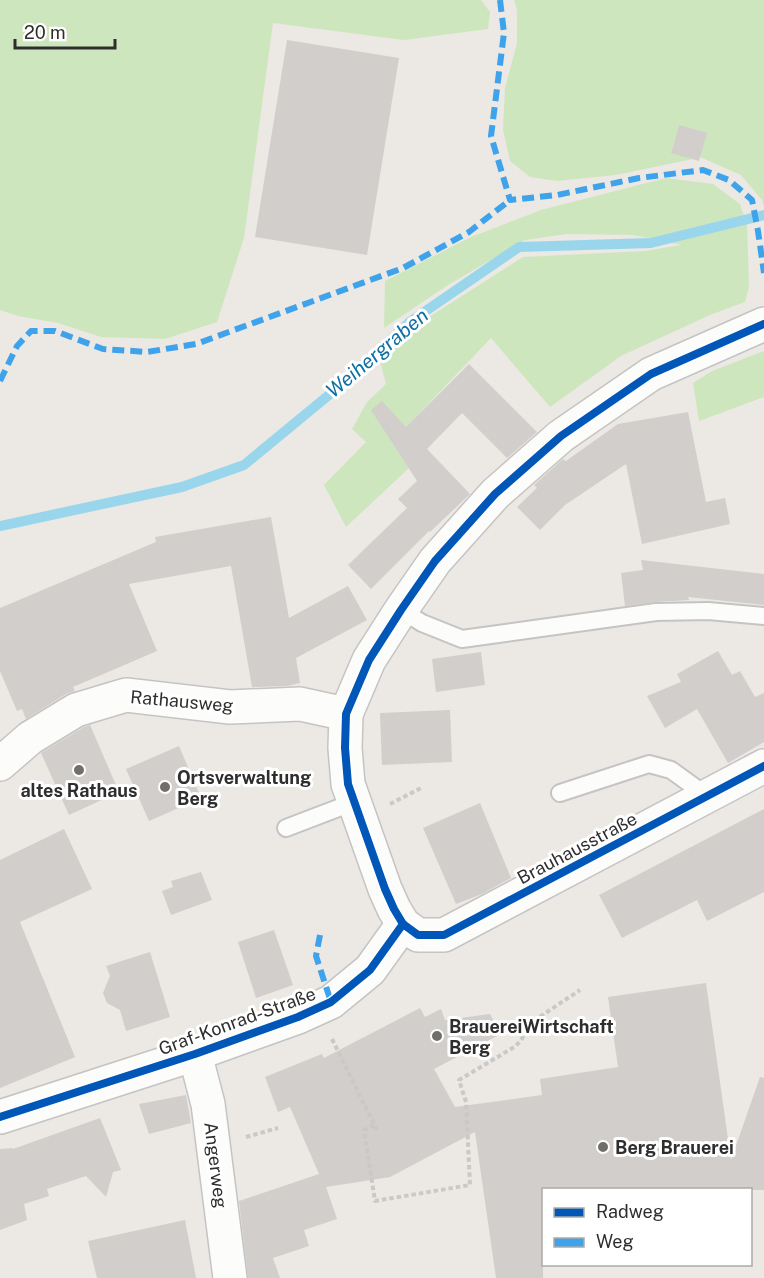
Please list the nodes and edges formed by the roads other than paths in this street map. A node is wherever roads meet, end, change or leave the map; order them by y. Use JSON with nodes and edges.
{"nodes":[{"id":1,"x":764,"y":324,"type":"edge"},
{"id":2,"x":401,"y":610,"type":"junction"},
{"id":3,"x":764,"y":616,"type":"edge"},
{"id":4,"x":346,"y":714,"type":"junction"},
{"id":5,"x":0,"y":764,"type":"edge"},
{"id":6,"x":764,"y":766,"type":"edge"},
{"id":7,"x":560,"y":793,"type":"dead end"},
{"id":8,"x":707,"y":796,"type":"junction"},
{"id":9,"x":354,"y":802,"type":"junction"},
{"id":10,"x":286,"y":828,"type":"dead end"},
{"id":11,"x":403,"y":924,"type":"junction"},
{"id":12,"x":195,"y":1054,"type":"junction"},
{"id":13,"x":0,"y":1118,"type":"edge"},
{"id":14,"x":230,"y":1278,"type":"edge"}],
"edges":[{"from":1,"to":2,"type":"street"},
{"from":2,"to":3,"type":"lane"},
{"from":2,"to":4,"type":"street"},
{"from":4,"to":5,"type":"street","name":"Rathausweg"},
{"from":4,"to":9,"type":"street"},
{"from":6,"to":8,"type":"street","name":"Brauhausstraße"},
{"from":7,"to":8,"type":"lane"},
{"from":8,"to":11,"type":"street","name":"Brauhausstraße"},
{"from":9,"to":10,"type":"lane"},
{"from":9,"to":11,"type":"street"},
{"from":11,"to":12,"type":"street","name":"Graf-Konrad-Straße"},
{"from":12,"to":13,"type":"street","name":"Graf-Konrad-Straße"},
{"from":12,"to":14,"type":"street","name":"Angerweg"}]}
